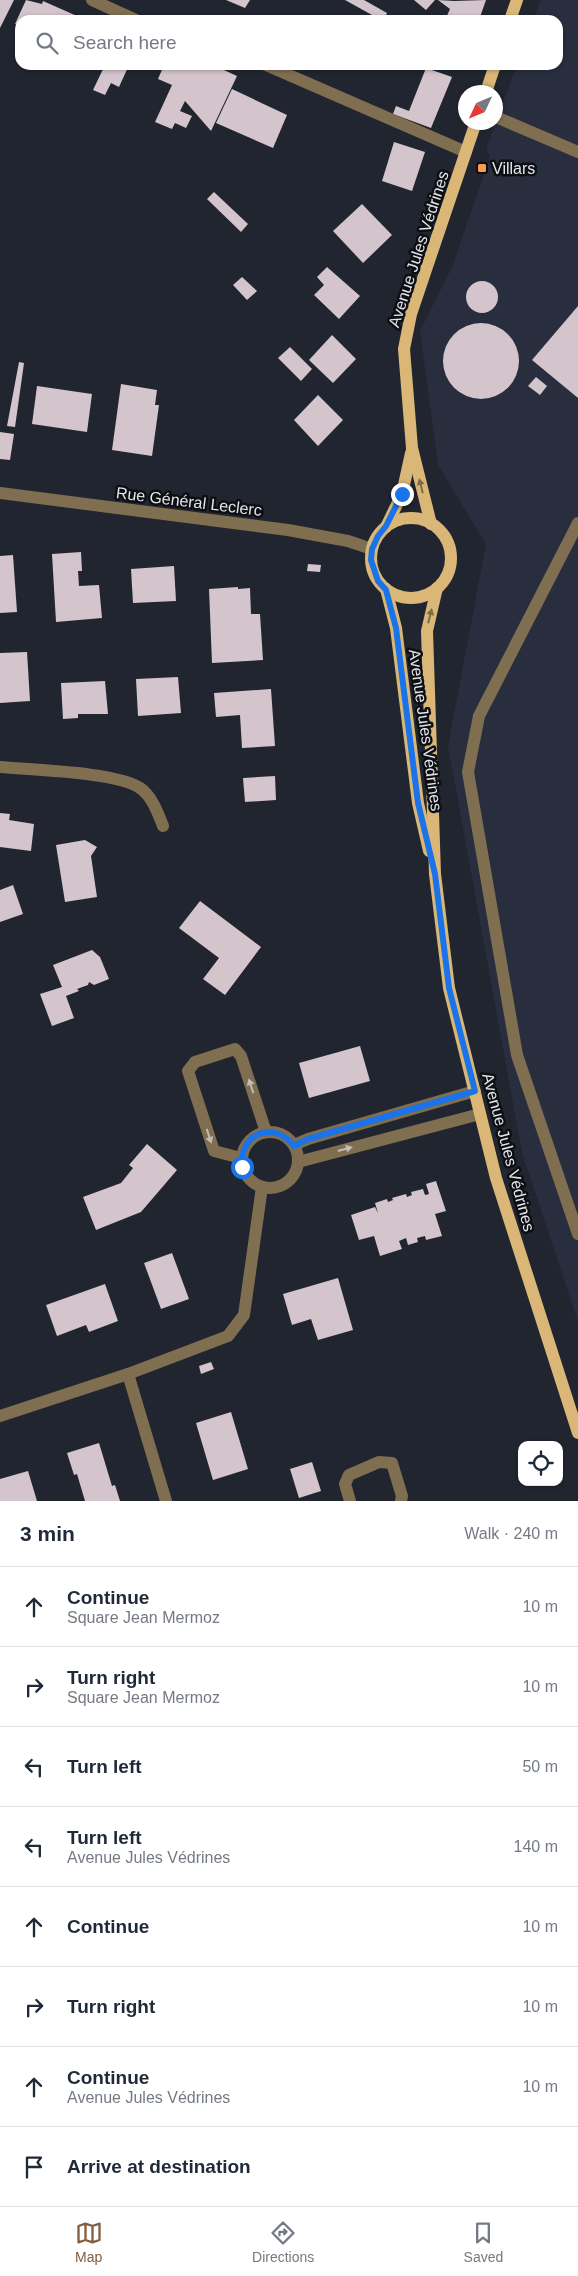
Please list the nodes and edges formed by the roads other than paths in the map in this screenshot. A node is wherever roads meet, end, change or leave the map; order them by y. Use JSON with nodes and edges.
{"nodes":[{"id":1,"x":92,"y":0,"type":"edge"},
{"id":2,"x":517,"y":0,"type":"edge"},
{"id":3,"x":125,"y":15,"type":"edge"},
{"id":4,"x":512,"y":15,"type":"edge"},
{"id":5,"x":277,"y":70,"type":"edge"},
{"id":6,"x":493,"y":70,"type":"edge"},
{"id":7,"x":488,"y":85,"type":"edge"},
{"id":8,"x":503,"y":120,"type":"edge"},
{"id":9,"x":473,"y":130,"type":"edge"},
{"id":10,"x":466,"y":152,"type":"junction"},
{"id":11,"x":578,"y":152,"type":"edge"},
{"id":12,"x":412,"y":448,"type":"junction"},
{"id":13,"x":0,"y":493,"type":"edge"},
{"id":14,"x":578,"y":523,"type":"edge"},
{"id":15,"x":431,"y":524,"type":"junction"},
{"id":16,"x":386,"y":526,"type":"junction"},
{"id":17,"x":372,"y":549,"type":"junction"},
{"id":18,"x":438,"y":588,"type":"junction"},
{"id":19,"x":386,"y":590,"type":"junction"},
{"id":20,"x":0,"y":767,"type":"edge"},
{"id":21,"x":164,"y":826,"type":"dead end"},
{"id":22,"x":435,"y":874,"type":"junction"},
{"id":23,"x":475,"y":1091,"type":"junction"},
{"id":24,"x":480,"y":1114,"type":"junction"},
{"id":25,"x":266,"y":1132,"type":"junction"},
{"id":26,"x":294,"y":1146,"type":"junction"},
{"id":27,"x":242,"y":1158,"type":"junction"},
{"id":28,"x":298,"y":1162,"type":"junction"},
{"id":29,"x":262,"y":1187,"type":"junction"},
{"id":30,"x":578,"y":1234,"type":"edge"},
{"id":31,"x":128,"y":1374,"type":"junction"},
{"id":32,"x":0,"y":1416,"type":"edge"},
{"id":33,"x":578,"y":1433,"type":"edge"},
{"id":34,"x":166,"y":1501,"type":"edge"},
{"id":35,"x":350,"y":1501,"type":"edge"},
{"id":36,"x":401,"y":1501,"type":"edge"}],
"edges":[{"from":1,"to":3,"type":"street"},
{"from":2,"to":4,"type":"main road"},
{"from":5,"to":10,"type":"street"},
{"from":6,"to":7,"type":"main road"},
{"from":8,"to":11,"type":"street"},
{"from":9,"to":10,"type":"main road","name":"Avenue Jules Védrines"},
{"from":10,"to":12,"type":"main road","name":"Avenue Jules Védrines"},
{"from":15,"to":12,"type":"main road","name":"Avenue Jules Védrines","one_way":true},
{"from":12,"to":16,"type":"main road","name":"Avenue Jules Védrines"},
{"from":13,"to":17,"type":"street","name":"Rue Général Leclerc"},
{"from":14,"to":30,"type":"street"},
{"from":15,"to":16,"type":"main road"},
{"from":15,"to":18,"type":"main road"},
{"from":16,"to":17,"type":"main road"},
{"from":17,"to":19,"type":"main road"},
{"from":18,"to":19,"type":"main road"},
{"from":22,"to":18,"type":"main road","name":"Avenue Jules Védrines","one_way":true},
{"from":19,"to":22,"type":"main road","name":"Avenue Jules Védrines"},
{"from":20,"to":21,"type":"street"},
{"from":22,"to":23,"type":"main road","name":"Avenue Jules Védrines"},
{"from":23,"to":24,"type":"main road","name":"Avenue Jules Védrines"},
{"from":23,"to":26,"type":"street"},
{"from":28,"to":24,"type":"street","one_way":true},
{"from":24,"to":33,"type":"main road","name":"Avenue Jules Védrines"},
{"from":25,"to":26,"type":"street"},
{"from":25,"to":27,"type":"street"},
{"from":25,"to":27,"type":"street","one_way":true},
{"from":26,"to":28,"type":"street"},
{"from":27,"to":29,"type":"street"},
{"from":28,"to":29,"type":"street"},
{"from":29,"to":31,"type":"street"},
{"from":31,"to":32,"type":"street"},
{"from":31,"to":34,"type":"street"},
{"from":35,"to":36,"type":"street"}]}
